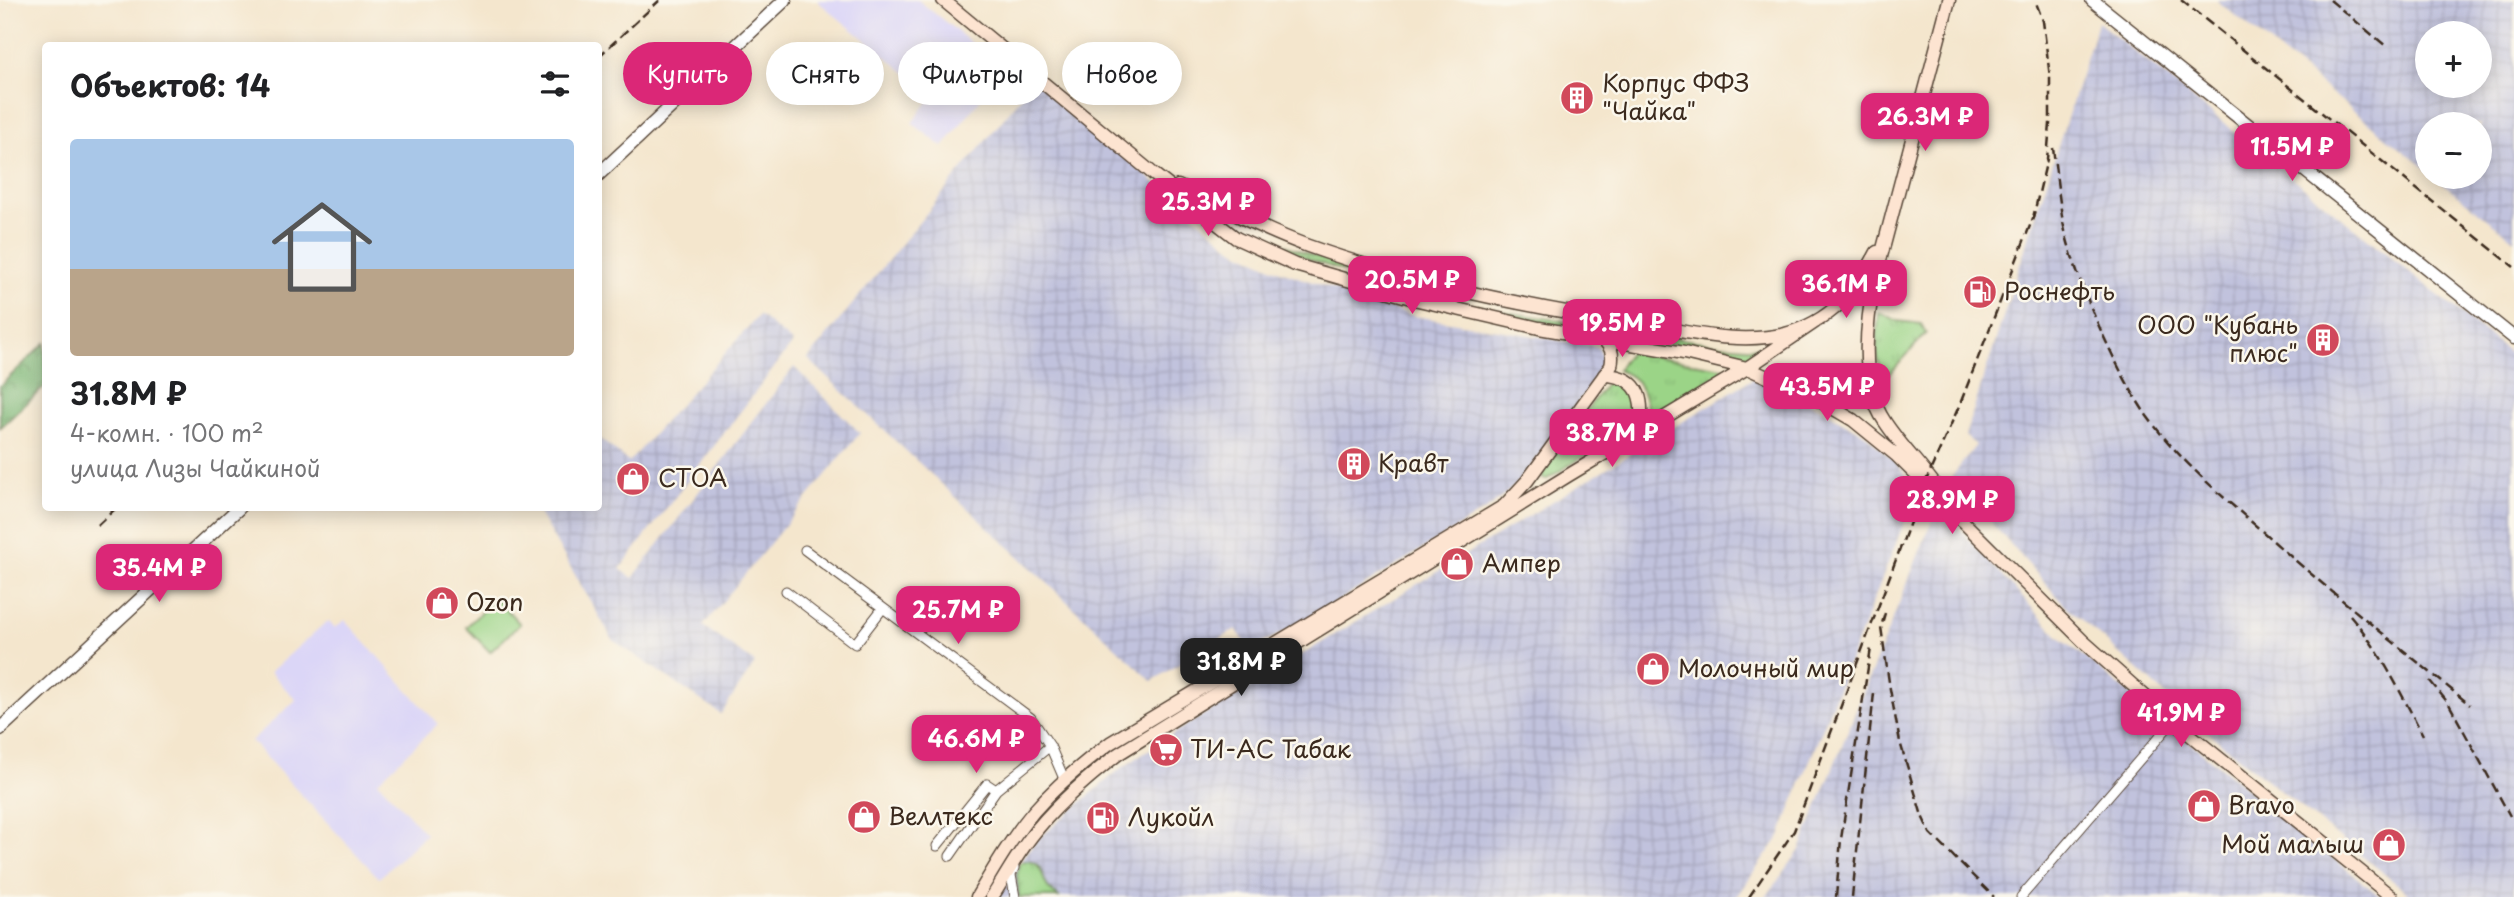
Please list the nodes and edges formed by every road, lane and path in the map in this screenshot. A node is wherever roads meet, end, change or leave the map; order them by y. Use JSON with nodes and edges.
{"nodes":[{"id":1,"x":785,"y":0,"type":"edge"},
{"id":2,"x":943,"y":0,"type":"edge"},
{"id":3,"x":1949,"y":0,"type":"edge"},
{"id":4,"x":2092,"y":0,"type":"edge"},
{"id":5,"x":602,"y":171,"type":"edge"},
{"id":6,"x":1156,"y":176,"type":"junction"},
{"id":7,"x":1264,"y":228,"type":"junction"},
{"id":8,"x":1886,"y":236,"type":"junction"},
{"id":9,"x":1284,"y":260,"type":"junction"},
{"id":10,"x":1468,"y":293,"type":"junction"},
{"id":11,"x":1498,"y":318,"type":"junction"},
{"id":12,"x":1815,"y":321,"type":"junction"},
{"id":13,"x":1602,"y":338,"type":"junction"},
{"id":14,"x":2514,"y":338,"type":"edge"},
{"id":15,"x":1747,"y":368,"type":"junction"},
{"id":16,"x":1604,"y":375,"type":"junction"},
{"id":17,"x":1873,"y":396,"type":"junction"},
{"id":18,"x":1853,"y":419,"type":"junction"},
{"id":19,"x":1638,"y":435,"type":"junction"},
{"id":20,"x":236,"y":511,"type":"edge"},
{"id":21,"x":1498,"y":515,"type":"junction"},
{"id":22,"x":805,"y":550,"type":"dead end"},
{"id":23,"x":2004,"y":562,"type":"junction"},
{"id":24,"x":786,"y":591,"type":"dead end"},
{"id":25,"x":883,"y":608,"type":"junction"},
{"id":26,"x":2174,"y":720,"type":"junction"},
{"id":27,"x":0,"y":729,"type":"edge"},
{"id":28,"x":1049,"y":746,"type":"junction"},
{"id":29,"x":1065,"y":781,"type":"junction"},
{"id":30,"x":996,"y":790,"type":"junction"},
{"id":31,"x":937,"y":846,"type":"dead end"},
{"id":32,"x":1021,"y":851,"type":"junction"},
{"id":33,"x":950,"y":856,"type":"dead end"},
{"id":34,"x":988,"y":895,"type":"edge"},
{"id":35,"x":1015,"y":897,"type":"edge"},
{"id":36,"x":2021,"y":897,"type":"edge"},
{"id":37,"x":2394,"y":897,"type":"edge"}],
"edges":[{"from":1,"to":5,"type":"street"},
{"from":2,"to":6,"type":"main road"},
{"from":3,"to":8,"type":"main road"},
{"from":4,"to":14,"type":"street"},
{"from":6,"to":7,"type":"main road"},
{"from":6,"to":9,"type":"main road"},
{"from":7,"to":9,"type":"main road"},
{"from":7,"to":10,"type":"main road"},
{"from":8,"to":12,"type":"main road"},
{"from":8,"to":17,"type":"main road"},
{"from":9,"to":11,"type":"main road"},
{"from":10,"to":11,"type":"main road"},
{"from":10,"to":12,"type":"main road"},
{"from":11,"to":13,"type":"main road"},
{"from":12,"to":15,"type":"main road"},
{"from":13,"to":15,"type":"main road"},
{"from":13,"to":16,"type":"main road"},
{"from":15,"to":18,"type":"main road"},
{"from":15,"to":19,"type":"main road"},
{"from":16,"to":19,"type":"main road"},
{"from":16,"to":21,"type":"main road"},
{"from":17,"to":18,"type":"main road"},
{"from":17,"to":23,"type":"main road"},
{"from":18,"to":23,"type":"main road"},
{"from":19,"to":21,"type":"main road"},
{"from":20,"to":27,"type":"street"},
{"from":21,"to":29,"type":"main road"},
{"from":21,"to":32,"type":"main road"},
{"from":22,"to":25,"type":"street"},
{"from":23,"to":26,"type":"main road"},
{"from":24,"to":25,"type":"street"},
{"from":25,"to":28,"type":"street"},
{"from":26,"to":36,"type":"street"},
{"from":26,"to":37,"type":"main road"},
{"from":28,"to":29,"type":"street"},
{"from":28,"to":30,"type":"street"},
{"from":29,"to":34,"type":"main road"},
{"from":30,"to":31,"type":"street"},
{"from":30,"to":33,"type":"street"},
{"from":32,"to":34,"type":"main road"},
{"from":32,"to":35,"type":"street"}]}
